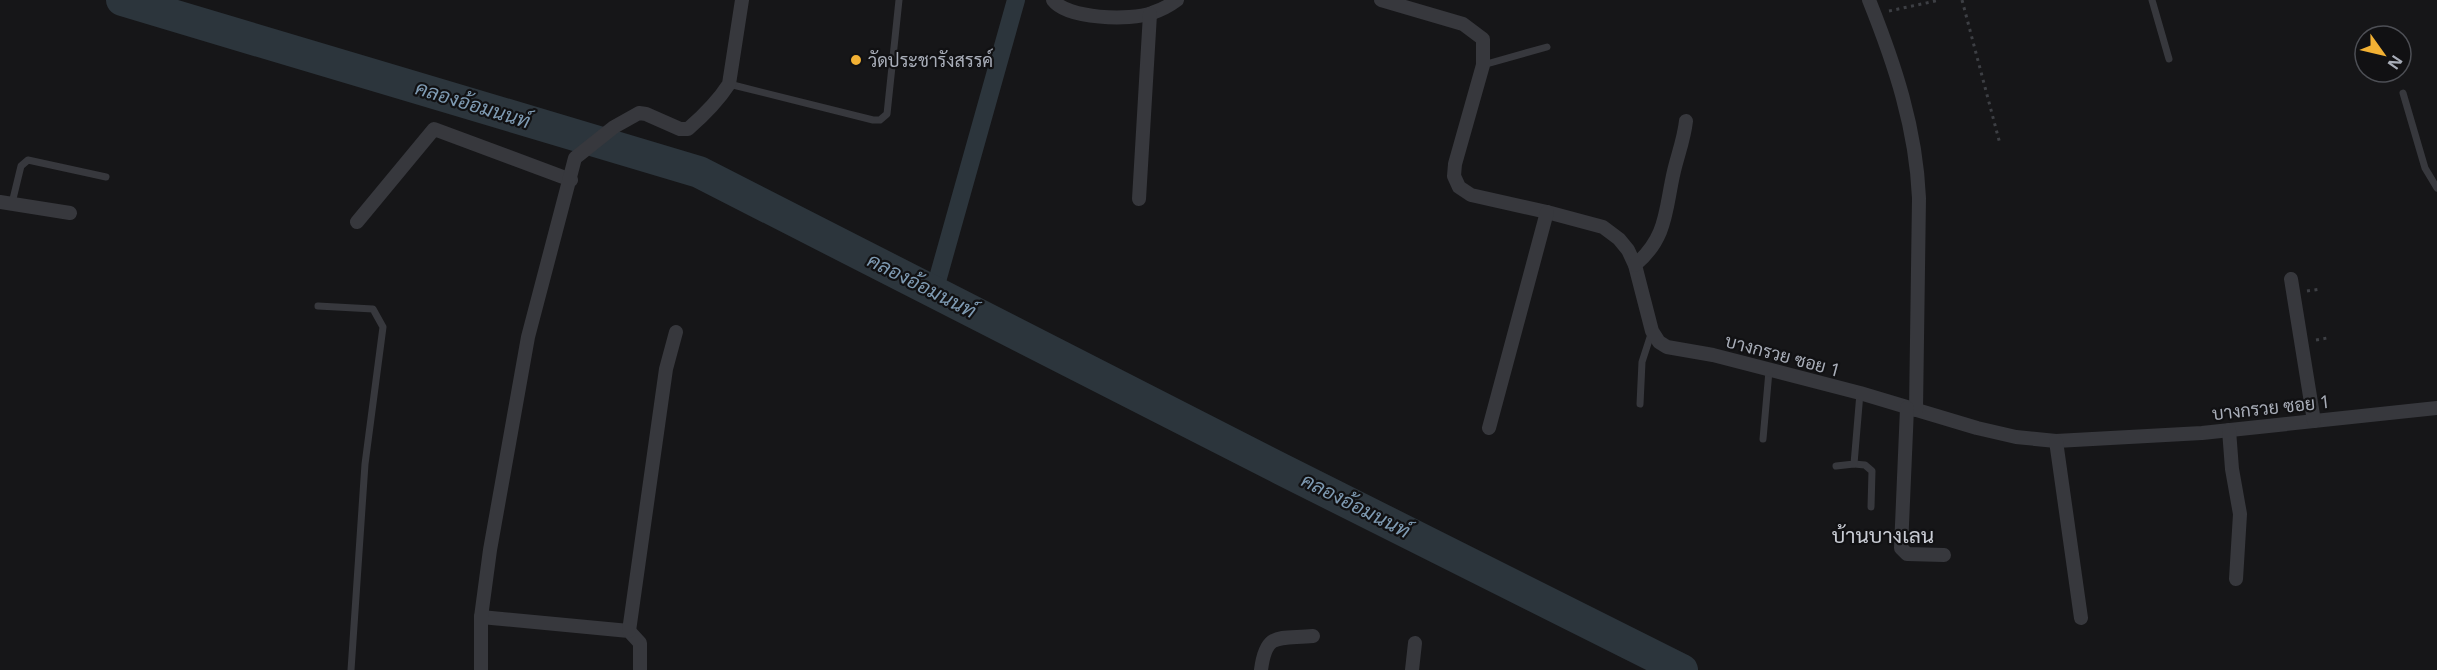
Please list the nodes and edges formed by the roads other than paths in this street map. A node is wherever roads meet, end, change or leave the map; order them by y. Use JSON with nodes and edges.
{"nodes":[{"id":1,"x":742,"y":0,"type":"edge"},
{"id":2,"x":899,"y":0,"type":"edge"},
{"id":3,"x":1053,"y":0,"type":"edge"},
{"id":4,"x":1177,"y":0,"type":"edge"},
{"id":5,"x":1381,"y":0,"type":"edge"},
{"id":6,"x":1869,"y":0,"type":"edge"},
{"id":7,"x":2152,"y":0,"type":"edge"},
{"id":8,"x":1150,"y":14,"type":"junction"},
{"id":9,"x":1547,"y":48,"type":"dead end"},
{"id":10,"x":2169,"y":59,"type":"dead end"},
{"id":11,"x":1482,"y":64,"type":"junction"},
{"id":12,"x":729,"y":84,"type":"junction"},
{"id":13,"x":2403,"y":93,"type":"dead end"},
{"id":14,"x":1686,"y":121,"type":"dead end"},
{"id":15,"x":106,"y":177,"type":"dead end"},
{"id":16,"x":571,"y":180,"type":"junction"},
{"id":17,"x":2437,"y":188,"type":"edge"},
{"id":18,"x":1139,"y":199,"type":"dead end"},
{"id":19,"x":6,"y":203,"type":"edge"},
{"id":20,"x":1547,"y":212,"type":"junction"},
{"id":21,"x":70,"y":213,"type":"dead end"},
{"id":22,"x":357,"y":222,"type":"dead end"},
{"id":23,"x":1635,"y":265,"type":"junction"},
{"id":24,"x":2291,"y":279,"type":"dead end"},
{"id":25,"x":318,"y":306,"type":"dead end"},
{"id":26,"x":1652,"y":331,"type":"junction"},
{"id":27,"x":676,"y":332,"type":"dead end"},
{"id":28,"x":1769,"y":371,"type":"junction"},
{"id":29,"x":1860,"y":393,"type":"junction"},
{"id":30,"x":1640,"y":404,"type":"dead end"},
{"id":31,"x":2437,"y":408,"type":"edge"},
{"id":32,"x":1912,"y":409,"type":"junction"},
{"id":33,"x":2314,"y":421,"type":"junction"},
{"id":34,"x":1489,"y":428,"type":"dead end"},
{"id":35,"x":2228,"y":430,"type":"junction"},
{"id":36,"x":1763,"y":439,"type":"dead end"},
{"id":37,"x":2056,"y":441,"type":"junction"},
{"id":38,"x":1854,"y":464,"type":"junction"},
{"id":39,"x":1836,"y":466,"type":"dead end"},
{"id":40,"x":1871,"y":507,"type":"dead end"},
{"id":41,"x":1944,"y":555,"type":"dead end"},
{"id":42,"x":2236,"y":579,"type":"dead end"},
{"id":43,"x":481,"y":617,"type":"junction"},
{"id":44,"x":2081,"y":618,"type":"dead end"},
{"id":45,"x":629,"y":631,"type":"junction"},
{"id":46,"x":1313,"y":636,"type":"dead end"},
{"id":47,"x":1415,"y":643,"type":"dead end"},
{"id":48,"x":351,"y":670,"type":"edge"},
{"id":49,"x":481,"y":670,"type":"edge"},
{"id":50,"x":640,"y":670,"type":"edge"},
{"id":51,"x":1261,"y":670,"type":"edge"},
{"id":52,"x":1412,"y":670,"type":"edge"}],
"edges":[{"from":1,"to":12,"type":"street"},
{"from":2,"to":12,"type":"lane"},
{"from":3,"to":8,"type":"street"},
{"from":4,"to":8,"type":"street"},
{"from":5,"to":11,"type":"street"},
{"from":6,"to":32,"type":"street"},
{"from":7,"to":10,"type":"lane"},
{"from":8,"to":18,"type":"street"},
{"from":9,"to":11,"type":"lane"},
{"from":11,"to":20,"type":"street"},
{"from":12,"to":16,"type":"street"},
{"from":13,"to":17,"type":"lane"},
{"from":14,"to":23,"type":"street"},
{"from":15,"to":19,"type":"lane"},
{"from":16,"to":22,"type":"street"},
{"from":16,"to":43,"type":"street"},
{"from":19,"to":21,"type":"street"},
{"from":20,"to":23,"type":"street"},
{"from":20,"to":34,"type":"street"},
{"from":23,"to":26,"type":"street"},
{"from":24,"to":33,"type":"street"},
{"from":25,"to":48,"type":"lane"},
{"from":26,"to":28,"type":"street","name":"บางกรวย ซอย 1"},
{"from":26,"to":30,"type":"lane"},
{"from":27,"to":45,"type":"street"},
{"from":28,"to":29,"type":"street","name":"บางกรวย ซอย 1"},
{"from":28,"to":36,"type":"lane"},
{"from":29,"to":32,"type":"street","name":"บางกรวย ซอย 1"},
{"from":29,"to":38,"type":"lane"},
{"from":31,"to":33,"type":"street","name":"บางกรวย ซอย 1"},
{"from":32,"to":37,"type":"street","name":"บางกรวย ซอย 1"},
{"from":32,"to":41,"type":"street"},
{"from":33,"to":35,"type":"street","name":"บางกรวย ซอย 1"},
{"from":35,"to":37,"type":"street","name":"บางกรวย ซอย 1"},
{"from":35,"to":42,"type":"street"},
{"from":37,"to":44,"type":"street"},
{"from":38,"to":39,"type":"lane"},
{"from":38,"to":40,"type":"lane"},
{"from":43,"to":45,"type":"street"},
{"from":43,"to":49,"type":"street"},
{"from":45,"to":50,"type":"street"},
{"from":46,"to":51,"type":"street"},
{"from":47,"to":52,"type":"street"}]}
